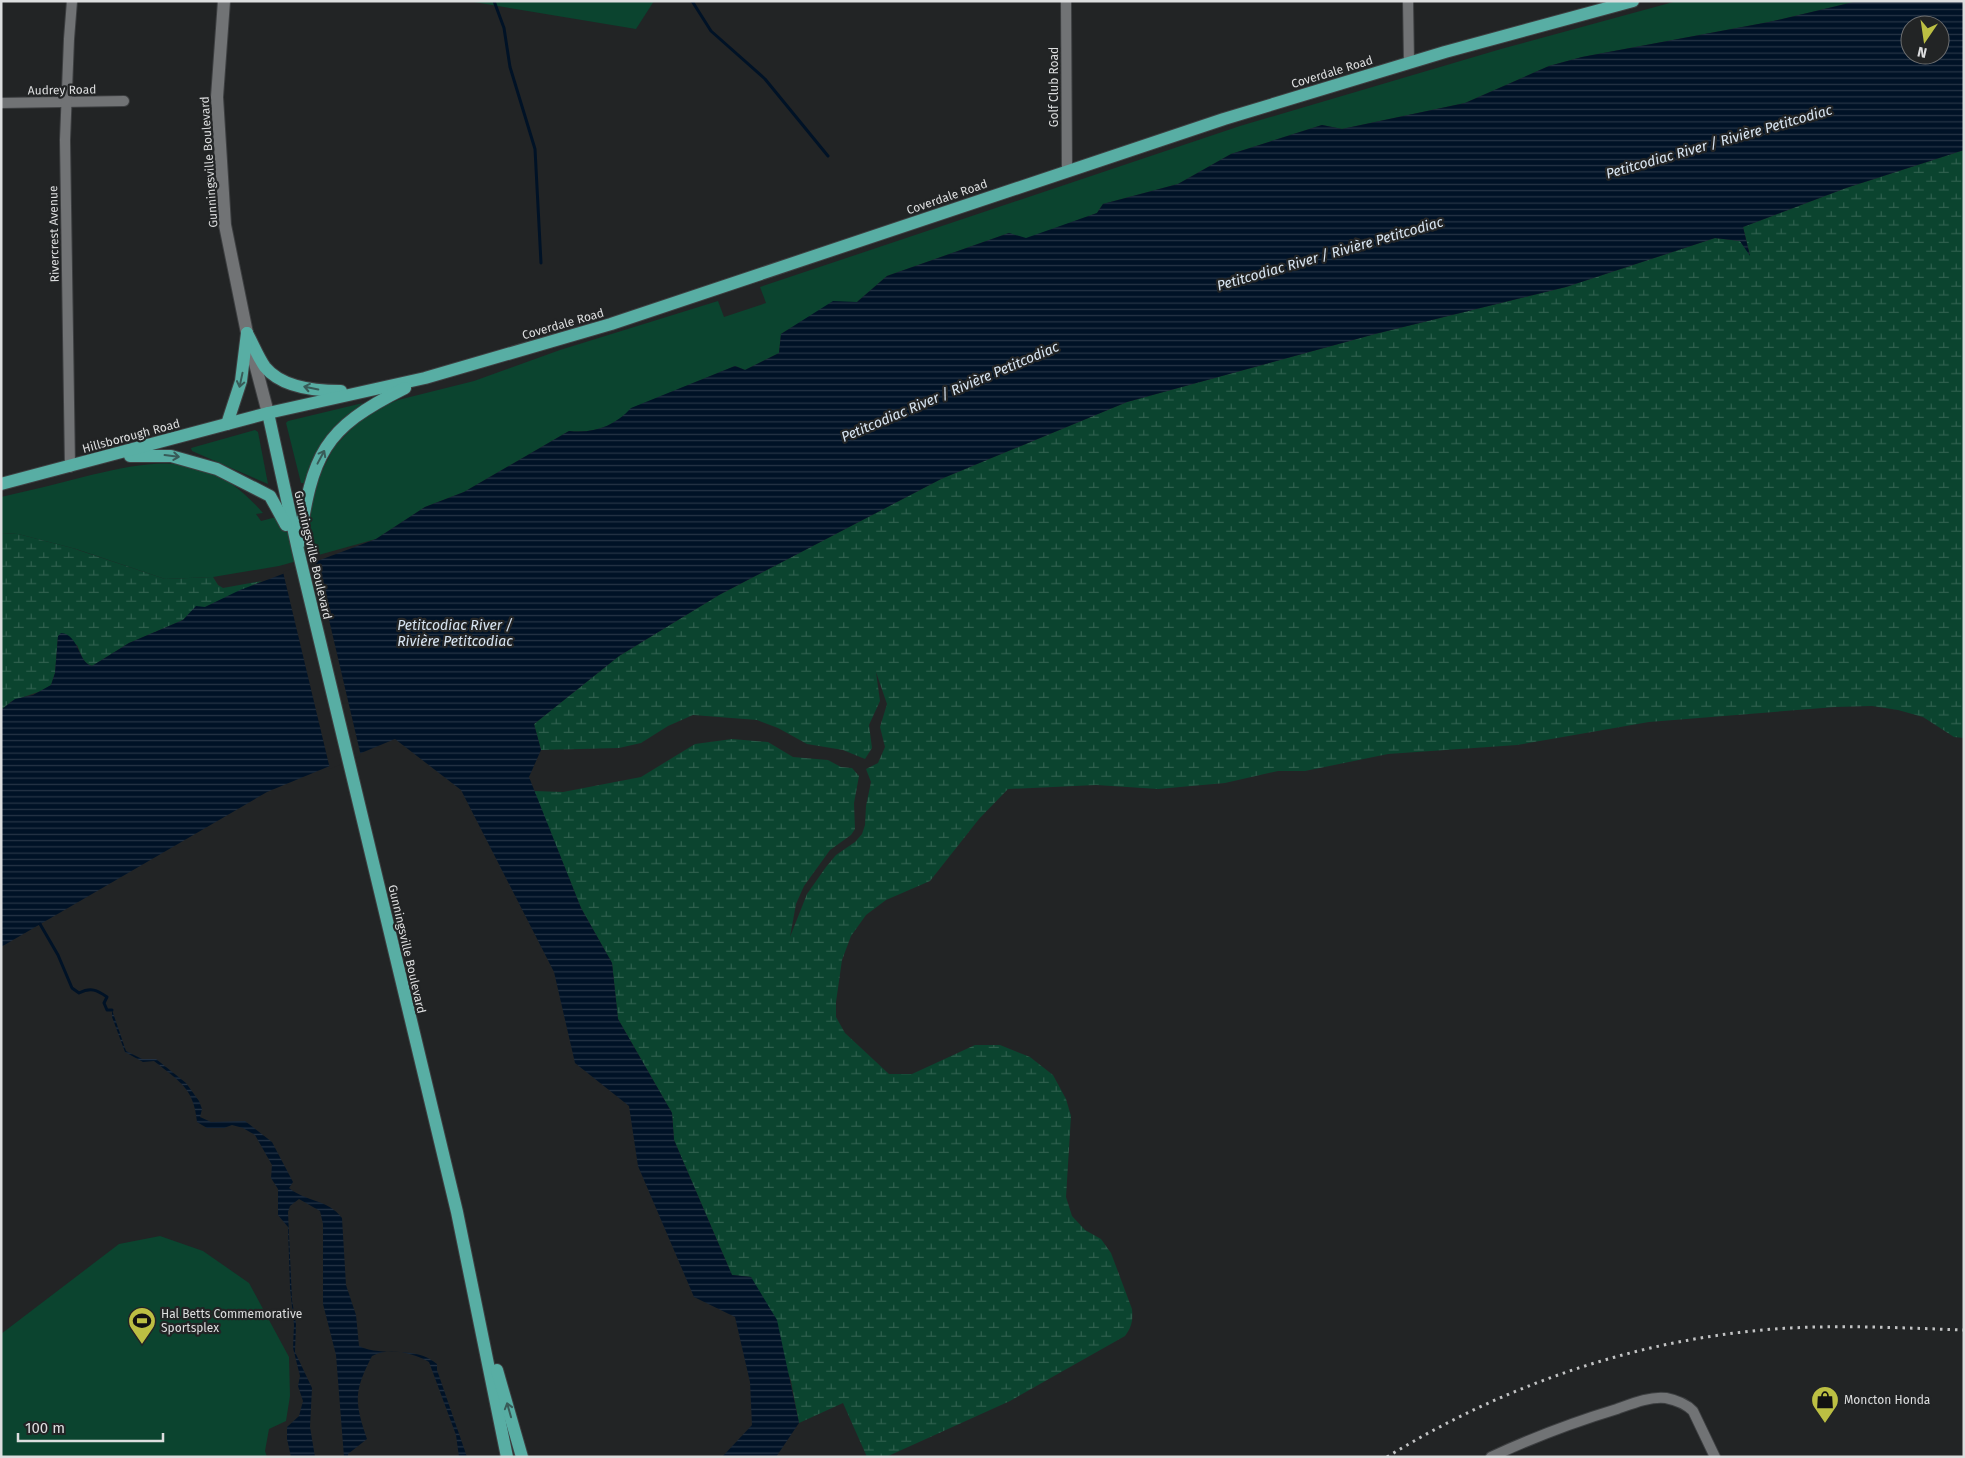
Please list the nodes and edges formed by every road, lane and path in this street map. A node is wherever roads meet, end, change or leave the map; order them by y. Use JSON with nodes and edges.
{"nodes":[{"id":1,"x":72,"y":1,"type":"edge"},
{"id":2,"x":224,"y":1,"type":"edge"},
{"id":3,"x":1066,"y":1,"type":"edge"},
{"id":4,"x":1408,"y":1,"type":"edge"},
{"id":5,"x":1633,"y":1,"type":"edge"},
{"id":6,"x":1409,"y":63,"type":"junction"},
{"id":7,"x":124,"y":100,"type":"dead end"},
{"id":8,"x":68,"y":102,"type":"junction"},
{"id":9,"x":1,"y":103,"type":"edge"},
{"id":10,"x":1067,"y":172,"type":"junction"},
{"id":11,"x":248,"y":333,"type":"junction"},
{"id":12,"x":425,"y":378,"type":"junction"},
{"id":13,"x":360,"y":392,"type":"junction"},
{"id":14,"x":268,"y":413,"type":"junction"},
{"id":15,"x":227,"y":424,"type":"junction"},
{"id":16,"x":106,"y":457,"type":"junction"},
{"id":17,"x":70,"y":466,"type":"junction"},
{"id":18,"x":1,"y":484,"type":"edge"},
{"id":19,"x":283,"y":508,"type":"junction"},
{"id":20,"x":298,"y":550,"type":"junction"},
{"id":21,"x":473,"y":1286,"type":"junction"},
{"id":22,"x":507,"y":1457,"type":"edge"},
{"id":23,"x":522,"y":1457,"type":"edge"},
{"id":24,"x":1491,"y":1457,"type":"edge"},
{"id":25,"x":1715,"y":1457,"type":"edge"}],
"edges":[{"from":1,"to":8,"type":"street","name":"Rivercrest Avenue"},
{"from":2,"to":11,"type":"main road","name":"Gunningsville Boulevard"},
{"from":3,"to":10,"type":"street","name":"Golf Club Road"},
{"from":4,"to":6,"type":"street"},
{"from":5,"to":6,"type":"main road","name":"Coverdale Road"},
{"from":6,"to":10,"type":"main road","name":"Coverdale Road"},
{"from":7,"to":8,"type":"street","name":"Audrey Road"},
{"from":8,"to":9,"type":"street","name":"Audrey Road"},
{"from":8,"to":17,"type":"street","name":"Rivercrest Avenue"},
{"from":10,"to":12,"type":"main road","name":"Coverdale Road"},
{"from":13,"to":11,"type":"main road","one_way":true},
{"from":11,"to":14,"type":"main road","name":"Gunningsville Boulevard"},
{"from":11,"to":15,"type":"main road","one_way":true},
{"from":12,"to":13,"type":"main road","name":"Coverdale Road"},
{"from":20,"to":12,"type":"main road","one_way":true},
{"from":13,"to":14,"type":"main road","name":"Coverdale Road"},
{"from":14,"to":15,"type":"main road","name":"Hillsborough Road"},
{"from":14,"to":19,"type":"main road","name":"Gunningsville Boulevard"},
{"from":15,"to":16,"type":"main road","name":"Hillsborough Road"},
{"from":16,"to":17,"type":"main road","name":"Hillsborough Road"},
{"from":16,"to":19,"type":"main road","one_way":true},
{"from":17,"to":18,"type":"main road","name":"Hillsborough Road"},
{"from":19,"to":20,"type":"main road","name":"Gunningsville Boulevard"},
{"from":20,"to":21,"type":"main road","name":"Gunningsville Boulevard"},
{"from":21,"to":22,"type":"main road"},
{"from":23,"to":21,"type":"main road","one_way":true},
{"from":24,"to":25,"type":"street"}]}
